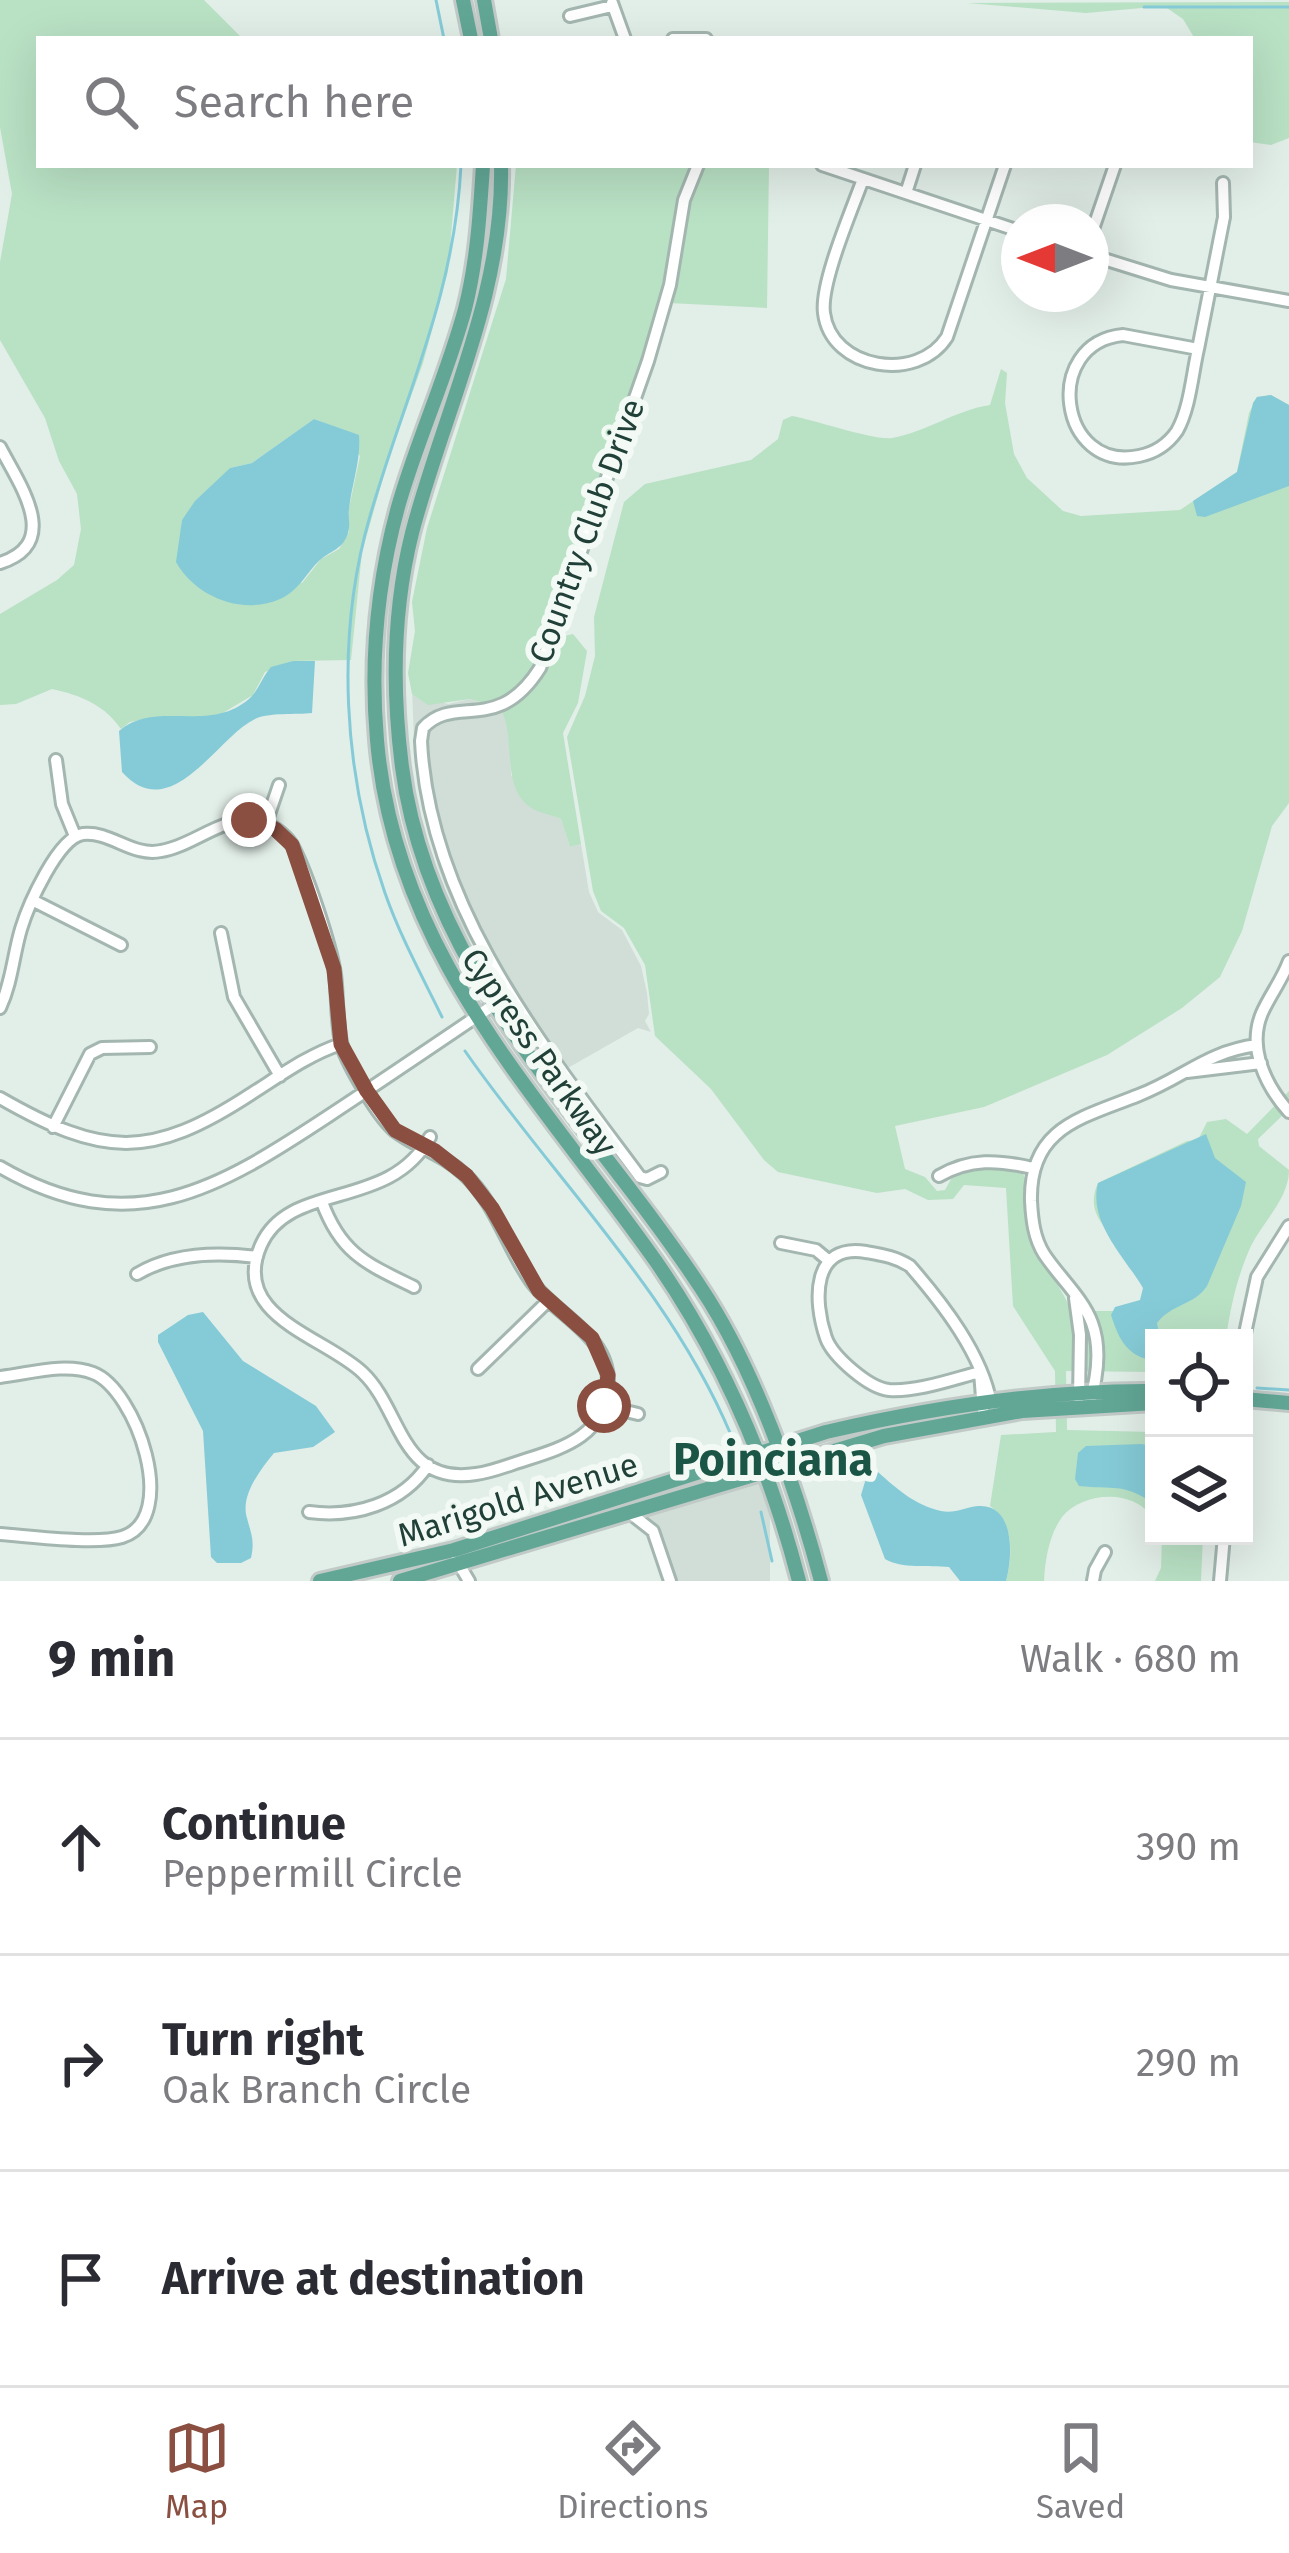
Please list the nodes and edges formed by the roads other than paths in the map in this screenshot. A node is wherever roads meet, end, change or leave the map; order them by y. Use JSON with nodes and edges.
{"nodes":[{"id":1,"x":463,"y":0,"type":"edge"},
{"id":2,"x":484,"y":0,"type":"edge"},
{"id":3,"x":612,"y":3,"type":"edge"},
{"id":4,"x":570,"y":16,"type":"dead end"},
{"id":5,"x":470,"y":36,"type":"edge"},
{"id":6,"x":490,"y":36,"type":"edge"},
{"id":7,"x":624,"y":36,"type":"edge"},
{"id":8,"x":483,"y":168,"type":"edge"},
{"id":9,"x":502,"y":168,"type":"edge"},
{"id":10,"x":697,"y":168,"type":"edge"},
{"id":11,"x":831,"y":168,"type":"edge"},
{"id":12,"x":914,"y":168,"type":"edge"},
{"id":13,"x":1004,"y":168,"type":"edge"},
{"id":14,"x":1113,"y":168,"type":"edge"},
{"id":15,"x":863,"y":179,"type":"junction"},
{"id":16,"x":1223,"y":183,"type":"dead end"},
{"id":17,"x":905,"y":193,"type":"junction"},
{"id":18,"x":1101,"y":204,"type":"edge"},
{"id":19,"x":987,"y":220,"type":"junction"},
{"id":20,"x":1001,"y":225,"type":"edge"},
{"id":21,"x":1109,"y":260,"type":"edge"},
{"id":22,"x":1210,"y":288,"type":"junction"},
{"id":23,"x":1289,"y":301,"type":"edge"},
{"id":24,"x":1198,"y":350,"type":"junction"},
{"id":25,"x":0,"y":447,"type":"edge"},
{"id":26,"x":0,"y":563,"type":"edge"},
{"id":27,"x":56,"y":760,"type":"dead end"},
{"id":28,"x":279,"y":785,"type":"dead end"},
{"id":29,"x":266,"y":824,"type":"junction"},
{"id":30,"x":75,"y":836,"type":"junction"},
{"id":31,"x":34,"y":901,"type":"junction"},
{"id":32,"x":221,"y":934,"type":"dead end"},
{"id":33,"x":122,"y":945,"type":"dead end"},
{"id":34,"x":1289,"y":961,"type":"edge"},
{"id":35,"x":511,"y":994,"type":"junction"},
{"id":36,"x":493,"y":1004,"type":"junction"},
{"id":37,"x":0,"y":1008,"type":"edge"},
{"id":38,"x":476,"y":1018,"type":"junction"},
{"id":39,"x":341,"y":1044,"type":"junction"},
{"id":40,"x":1258,"y":1045,"type":"junction"},
{"id":41,"x":150,"y":1047,"type":"dead end"},
{"id":42,"x":1261,"y":1064,"type":"junction"},
{"id":43,"x":1184,"y":1073,"type":"junction"},
{"id":44,"x":280,"y":1076,"type":"junction"},
{"id":45,"x":367,"y":1091,"type":"junction"},
{"id":46,"x":0,"y":1098,"type":"edge"},
{"id":47,"x":1289,"y":1112,"type":"edge"},
{"id":48,"x":53,"y":1127,"type":"junction"},
{"id":49,"x":427,"y":1142,"type":"junction"},
{"id":50,"x":0,"y":1167,"type":"edge"},
{"id":51,"x":1033,"y":1168,"type":"junction"},
{"id":52,"x":661,"y":1172,"type":"dead end"},
{"id":53,"x":939,"y":1176,"type":"dead end"},
{"id":54,"x":322,"y":1202,"type":"junction"},
{"id":55,"x":1289,"y":1226,"type":"edge"},
{"id":56,"x":781,"y":1243,"type":"dead end"},
{"id":57,"x":257,"y":1257,"type":"junction"},
{"id":58,"x":828,"y":1260,"type":"junction"},
{"id":59,"x":137,"y":1274,"type":"dead end"},
{"id":60,"x":414,"y":1287,"type":"dead end"},
{"id":61,"x":548,"y":1301,"type":"junction"},
{"id":62,"x":1246,"y":1329,"type":"edge"},
{"id":63,"x":478,"y":1369,"type":"dead end"},
{"id":64,"x":980,"y":1372,"type":"junction"},
{"id":65,"x":0,"y":1377,"type":"edge"},
{"id":66,"x":1145,"y":1392,"type":"edge"},
{"id":67,"x":1085,"y":1399,"type":"junction"},
{"id":68,"x":1253,"y":1400,"type":"edge"},
{"id":69,"x":1145,"y":1402,"type":"edge"},
{"id":70,"x":1289,"y":1402,"type":"edge"},
{"id":71,"x":604,"y":1406,"type":"junction"},
{"id":72,"x":987,"y":1409,"type":"junction"},
{"id":73,"x":638,"y":1414,"type":"dead end"},
{"id":74,"x":777,"y":1448,"type":"junction"},
{"id":75,"x":761,"y":1454,"type":"junction"},
{"id":76,"x":428,"y":1465,"type":"junction"},
{"id":77,"x":784,"y":1465,"type":"junction"},
{"id":78,"x":768,"y":1470,"type":"junction"},
{"id":79,"x":309,"y":1512,"type":"dead end"},
{"id":80,"x":630,"y":1513,"type":"junction"},
{"id":81,"x":0,"y":1534,"type":"edge"},
{"id":82,"x":1223,"y":1545,"type":"edge"},
{"id":83,"x":1106,"y":1552,"type":"dead end"},
{"id":84,"x":456,"y":1566,"type":"edge"},
{"id":85,"x":320,"y":1581,"type":"edge"},
{"id":86,"x":400,"y":1581,"type":"edge"},
{"id":87,"x":469,"y":1581,"type":"edge"},
{"id":88,"x":670,"y":1581,"type":"edge"},
{"id":89,"x":799,"y":1581,"type":"edge"},
{"id":90,"x":821,"y":1581,"type":"edge"},
{"id":91,"x":1093,"y":1581,"type":"edge"},
{"id":92,"x":1220,"y":1581,"type":"edge"}],
"edges":[{"from":1,"to":5,"type":"main road"},
{"from":2,"to":6,"type":"main road"},
{"from":3,"to":4,"type":"street"},
{"from":3,"to":7,"type":"street"},
{"from":8,"to":38,"type":"main road","name":"Cypress Parkway"},
{"from":9,"to":36,"type":"main road","name":"Cypress Parkway"},
{"from":10,"to":35,"type":"street","name":"Country Club Drive"},
{"from":11,"to":15,"type":"street"},
{"from":12,"to":17,"type":"street"},
{"from":13,"to":19,"type":"street"},
{"from":14,"to":18,"type":"street"},
{"from":15,"to":17,"type":"street"},
{"from":15,"to":19,"type":"street"},
{"from":16,"to":22,"type":"street"},
{"from":17,"to":19,"type":"street"},
{"from":19,"to":20,"type":"street"},
{"from":21,"to":22,"type":"street"},
{"from":22,"to":23,"type":"street"},
{"from":22,"to":24,"type":"street"},
{"from":24,"to":24,"type":"street"},
{"from":25,"to":26,"type":"street"},
{"from":27,"to":30,"type":"street"},
{"from":28,"to":29,"type":"street"},
{"from":29,"to":30,"type":"street"},
{"from":29,"to":39,"type":"street"},
{"from":30,"to":31,"type":"street"},
{"from":31,"to":33,"type":"street"},
{"from":31,"to":37,"type":"street"},
{"from":32,"to":44,"type":"street"},
{"from":34,"to":40,"type":"street"},
{"from":35,"to":36,"type":"street"},
{"from":35,"to":52,"type":"street","name":"Country Club Drive"},
{"from":36,"to":38,"type":"street"},
{"from":36,"to":74,"type":"main road","name":"Cypress Parkway"},
{"from":38,"to":45,"type":"street"},
{"from":38,"to":75,"type":"main road","name":"Cypress Parkway"},
{"from":39,"to":44,"type":"street"},
{"from":39,"to":45,"type":"street"},
{"from":40,"to":42,"type":"street"},
{"from":40,"to":43,"type":"street"},
{"from":41,"to":48,"type":"street"},
{"from":42,"to":43,"type":"street"},
{"from":42,"to":47,"type":"street"},
{"from":43,"to":51,"type":"street"},
{"from":44,"to":48,"type":"street"},
{"from":45,"to":49,"type":"street"},
{"from":45,"to":50,"type":"street"},
{"from":46,"to":48,"type":"street"},
{"from":49,"to":54,"type":"street"},
{"from":49,"to":61,"type":"street"},
{"from":51,"to":53,"type":"street"},
{"from":51,"to":67,"type":"street"},
{"from":54,"to":57,"type":"street"},
{"from":54,"to":60,"type":"street"},
{"from":55,"to":62,"type":"street"},
{"from":56,"to":58,"type":"street"},
{"from":57,"to":59,"type":"street"},
{"from":57,"to":76,"type":"street"},
{"from":58,"to":64,"type":"street"},
{"from":58,"to":64,"type":"street"},
{"from":61,"to":63,"type":"street"},
{"from":61,"to":71,"type":"street"},
{"from":64,"to":72,"type":"street"},
{"from":65,"to":81,"type":"street"},
{"from":66,"to":67,"type":"main road","name":"Marigold Avenue"},
{"from":67,"to":69,"type":"main road","name":"Marigold Avenue"},
{"from":67,"to":72,"type":"main road","name":"Marigold Avenue"},
{"from":68,"to":70,"type":"main road"},
{"from":71,"to":73,"type":"street"},
{"from":71,"to":76,"type":"street"},
{"from":72,"to":74,"type":"main road","name":"Marigold Avenue"},
{"from":72,"to":77,"type":"main road","name":"Marigold Avenue"},
{"from":74,"to":75,"type":"main road","name":"Marigold Avenue"},
{"from":74,"to":77,"type":"main road","name":"Cypress Parkway"},
{"from":75,"to":78,"type":"main road","name":"Cypress Parkway"},
{"from":75,"to":84,"type":"main road","name":"Marigold Avenue"},
{"from":76,"to":79,"type":"street"},
{"from":77,"to":78,"type":"main road","name":"Marigold Avenue"},
{"from":77,"to":90,"type":"main road","name":"Cypress Parkway"},
{"from":78,"to":80,"type":"main road","name":"Marigold Avenue"},
{"from":78,"to":89,"type":"main road","name":"Cypress Parkway"},
{"from":80,"to":84,"type":"main road","name":"Marigold Avenue"},
{"from":80,"to":88,"type":"street"},
{"from":82,"to":92,"type":"street"},
{"from":83,"to":91,"type":"street"},
{"from":84,"to":85,"type":"main road","name":"Marigold Avenue"},
{"from":84,"to":86,"type":"main road","name":"Marigold Avenue"},
{"from":84,"to":87,"type":"street"}]}
